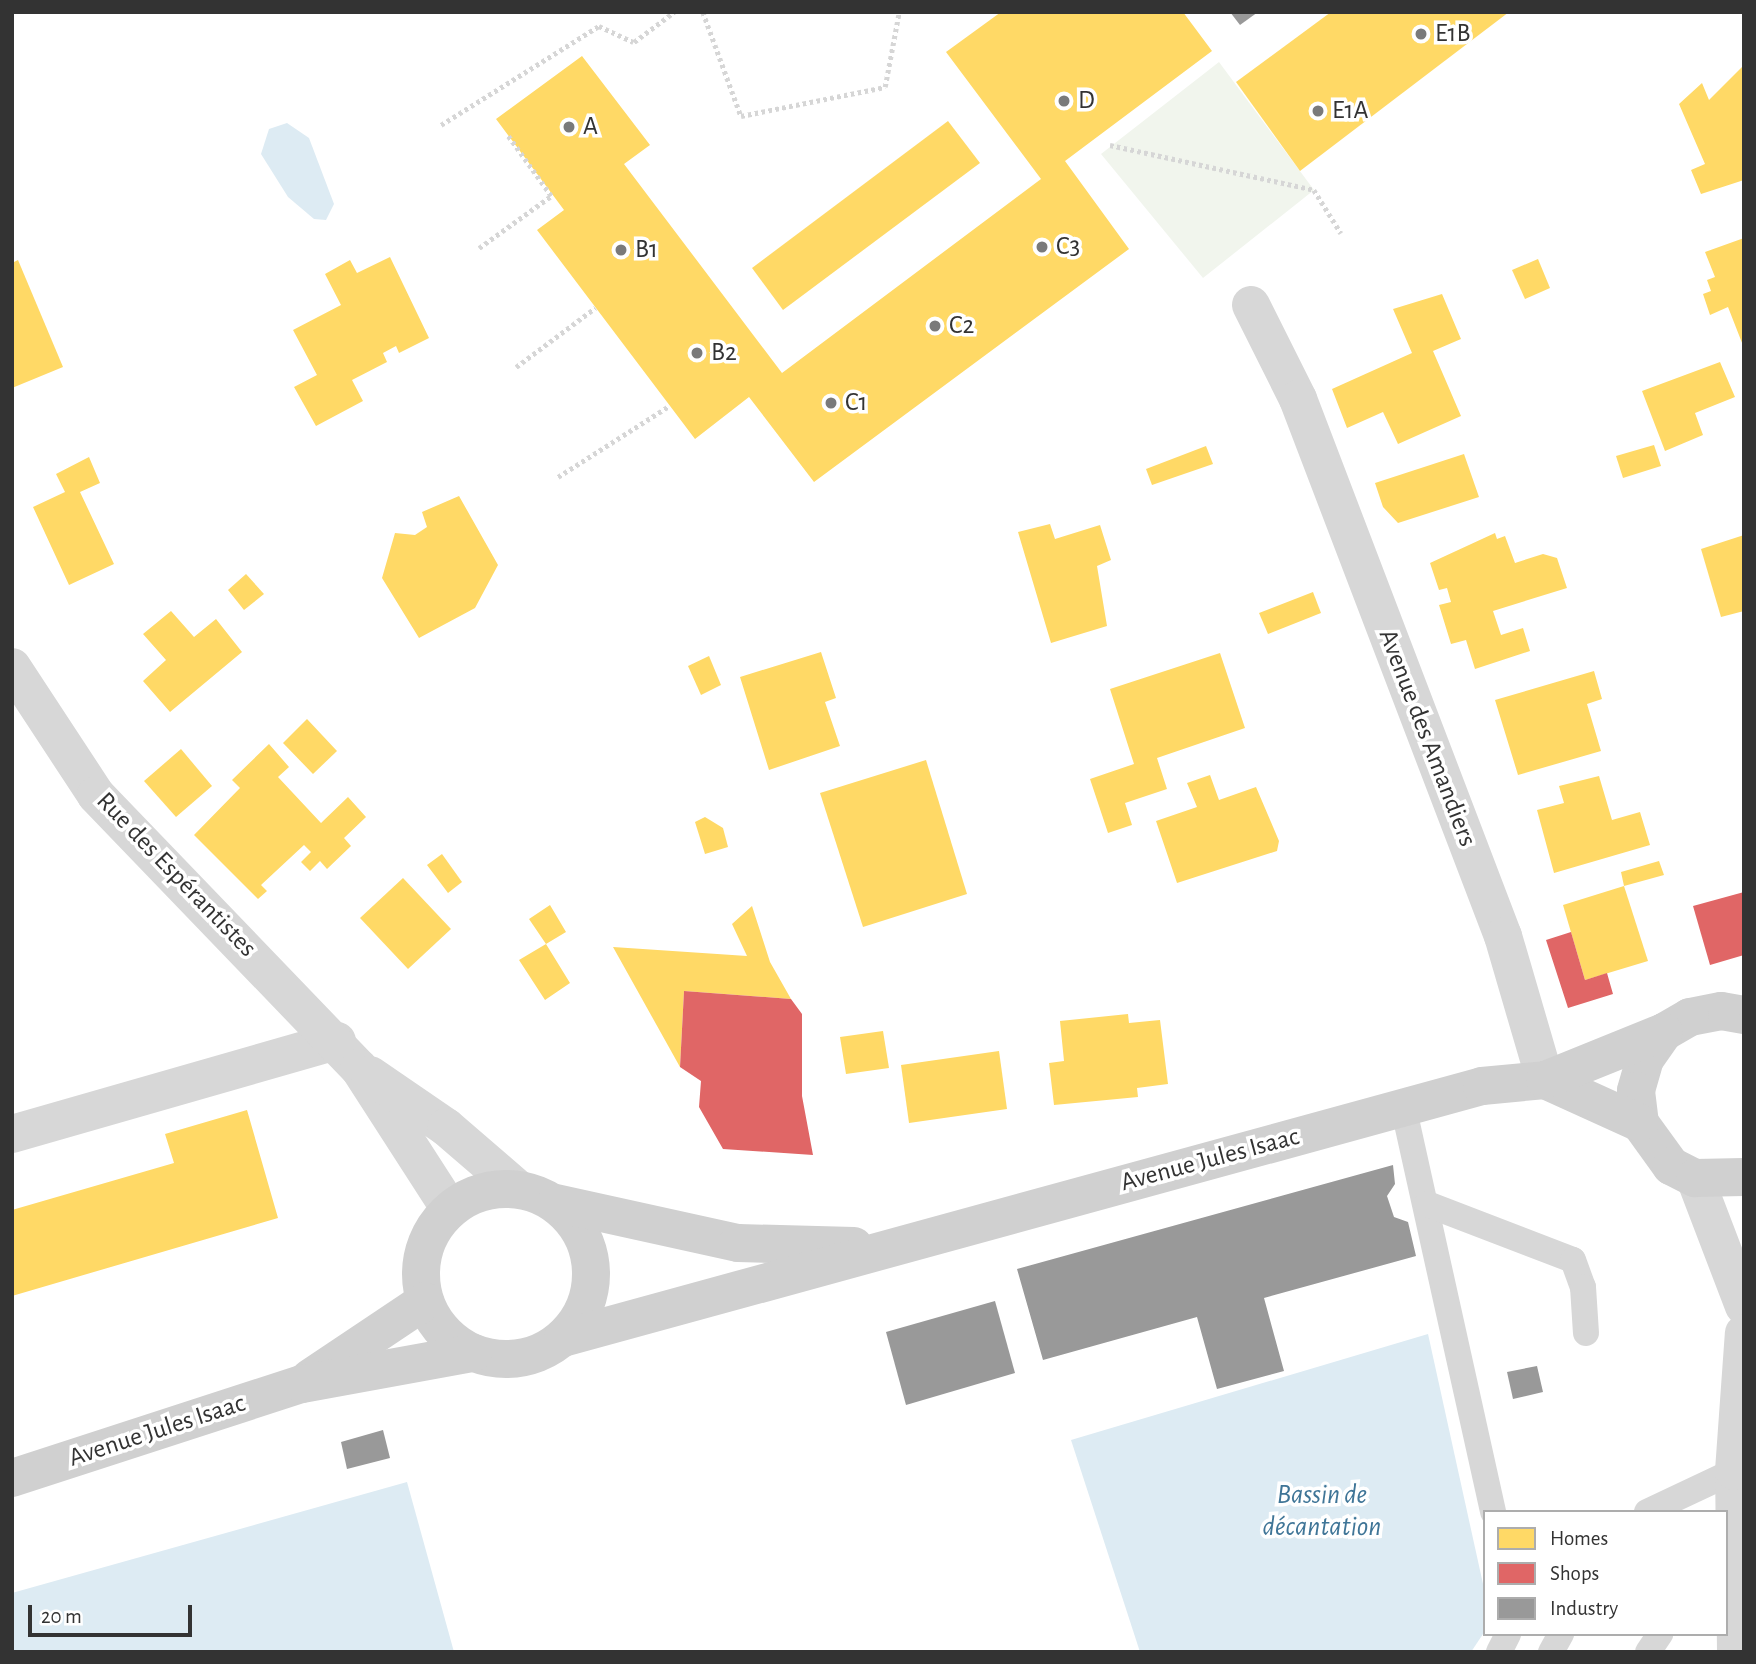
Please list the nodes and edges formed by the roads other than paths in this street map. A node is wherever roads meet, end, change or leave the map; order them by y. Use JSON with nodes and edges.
{"nodes":[{"id":1,"x":1251,"y":304,"type":"dead end"},
{"id":2,"x":12,"y":667,"type":"edge"},
{"id":3,"x":1744,"y":1015,"type":"edge"},
{"id":4,"x":1664,"y":1032,"type":"junction"},
{"id":5,"x":348,"y":1054,"type":"junction"},
{"id":6,"x":1545,"y":1080,"type":"junction"},
{"id":7,"x":1404,"y":1110,"type":"junction"},
{"id":8,"x":1640,"y":1123,"type":"junction"},
{"id":9,"x":12,"y":1134,"type":"edge"},
{"id":10,"x":1744,"y":1177,"type":"edge"},
{"id":11,"x":1695,"y":1178,"type":"junction"},
{"id":12,"x":517,"y":1188,"type":"junction"},
{"id":13,"x":556,"y":1203,"type":"junction"},
{"id":14,"x":1427,"y":1204,"type":"junction"},
{"id":15,"x":450,"y":1209,"type":"junction"},
{"id":16,"x":877,"y":1247,"type":"junction"},
{"id":17,"x":425,"y":1301,"type":"junction"},
{"id":18,"x":1744,"y":1306,"type":"edge"},
{"id":19,"x":1586,"y":1334,"type":"dead end"},
{"id":20,"x":1744,"y":1334,"type":"edge"},
{"id":21,"x":563,"y":1338,"type":"junction"},
{"id":22,"x":473,"y":1353,"type":"junction"},
{"id":23,"x":302,"y":1384,"type":"junction"},
{"id":24,"x":1734,"y":1471,"type":"junction"},
{"id":25,"x":12,"y":1478,"type":"edge"},
{"id":26,"x":1493,"y":1510,"type":"edge"},
{"id":27,"x":1651,"y":1510,"type":"edge"},
{"id":28,"x":1730,"y":1563,"type":"edge"},
{"id":29,"x":1507,"y":1636,"type":"edge"},
{"id":30,"x":1560,"y":1636,"type":"edge"},
{"id":31,"x":1659,"y":1636,"type":"edge"},
{"id":32,"x":1499,"y":1652,"type":"edge"},
{"id":33,"x":1551,"y":1652,"type":"edge"},
{"id":34,"x":1648,"y":1652,"type":"edge"},
{"id":35,"x":1736,"y":1652,"type":"edge"}],
"edges":[{"from":1,"to":6,"type":"street","name":"Avenue des Amandiers"},
{"from":2,"to":5,"type":"street","name":"Rue des Espérantistes"},
{"from":3,"to":4,"type":"main road","name":"Avenue Jules Isaac"},
{"from":4,"to":6,"type":"main road","name":"Avenue Jules Isaac"},
{"from":4,"to":8,"type":"main road"},
{"from":5,"to":9,"type":"street"},
{"from":5,"to":12,"type":"street","name":"Rue des Espérantistes"},
{"from":5,"to":15,"type":"street","name":"Rue des Espérantistes"},
{"from":6,"to":7,"type":"main road","name":"Avenue Jules Isaac"},
{"from":6,"to":8,"type":"main road","name":"Avenue Jules Isaac"},
{"from":7,"to":14,"type":"lane"},
{"from":7,"to":16,"type":"main road","name":"Avenue Jules Isaac"},
{"from":8,"to":11,"type":"main road"},
{"from":10,"to":11,"type":"main road"},
{"from":11,"to":18,"type":"street"},
{"from":12,"to":13,"type":"main road"},
{"from":12,"to":15,"type":"main road"},
{"from":13,"to":16,"type":"main road","name":"Avenue Jules Isaac"},
{"from":13,"to":21,"type":"main road"},
{"from":14,"to":19,"type":"lane"},
{"from":14,"to":26,"type":"lane"},
{"from":15,"to":17,"type":"main road"},
{"from":16,"to":21,"type":"main road","name":"Avenue Jules Isaac"},
{"from":17,"to":22,"type":"main road"},
{"from":17,"to":23,"type":"main road","name":"Avenue Jules Isaac"},
{"from":20,"to":24,"type":"street"},
{"from":21,"to":22,"type":"main road"},
{"from":22,"to":23,"type":"main road","name":"Avenue Jules Isaac"},
{"from":23,"to":25,"type":"main road","name":"Avenue Jules Isaac"},
{"from":24,"to":27,"type":"lane"},
{"from":24,"to":28,"type":"street"},
{"from":28,"to":35,"type":"street"},
{"from":29,"to":32,"type":"lane"},
{"from":30,"to":33,"type":"lane"},
{"from":31,"to":34,"type":"lane"}]}
